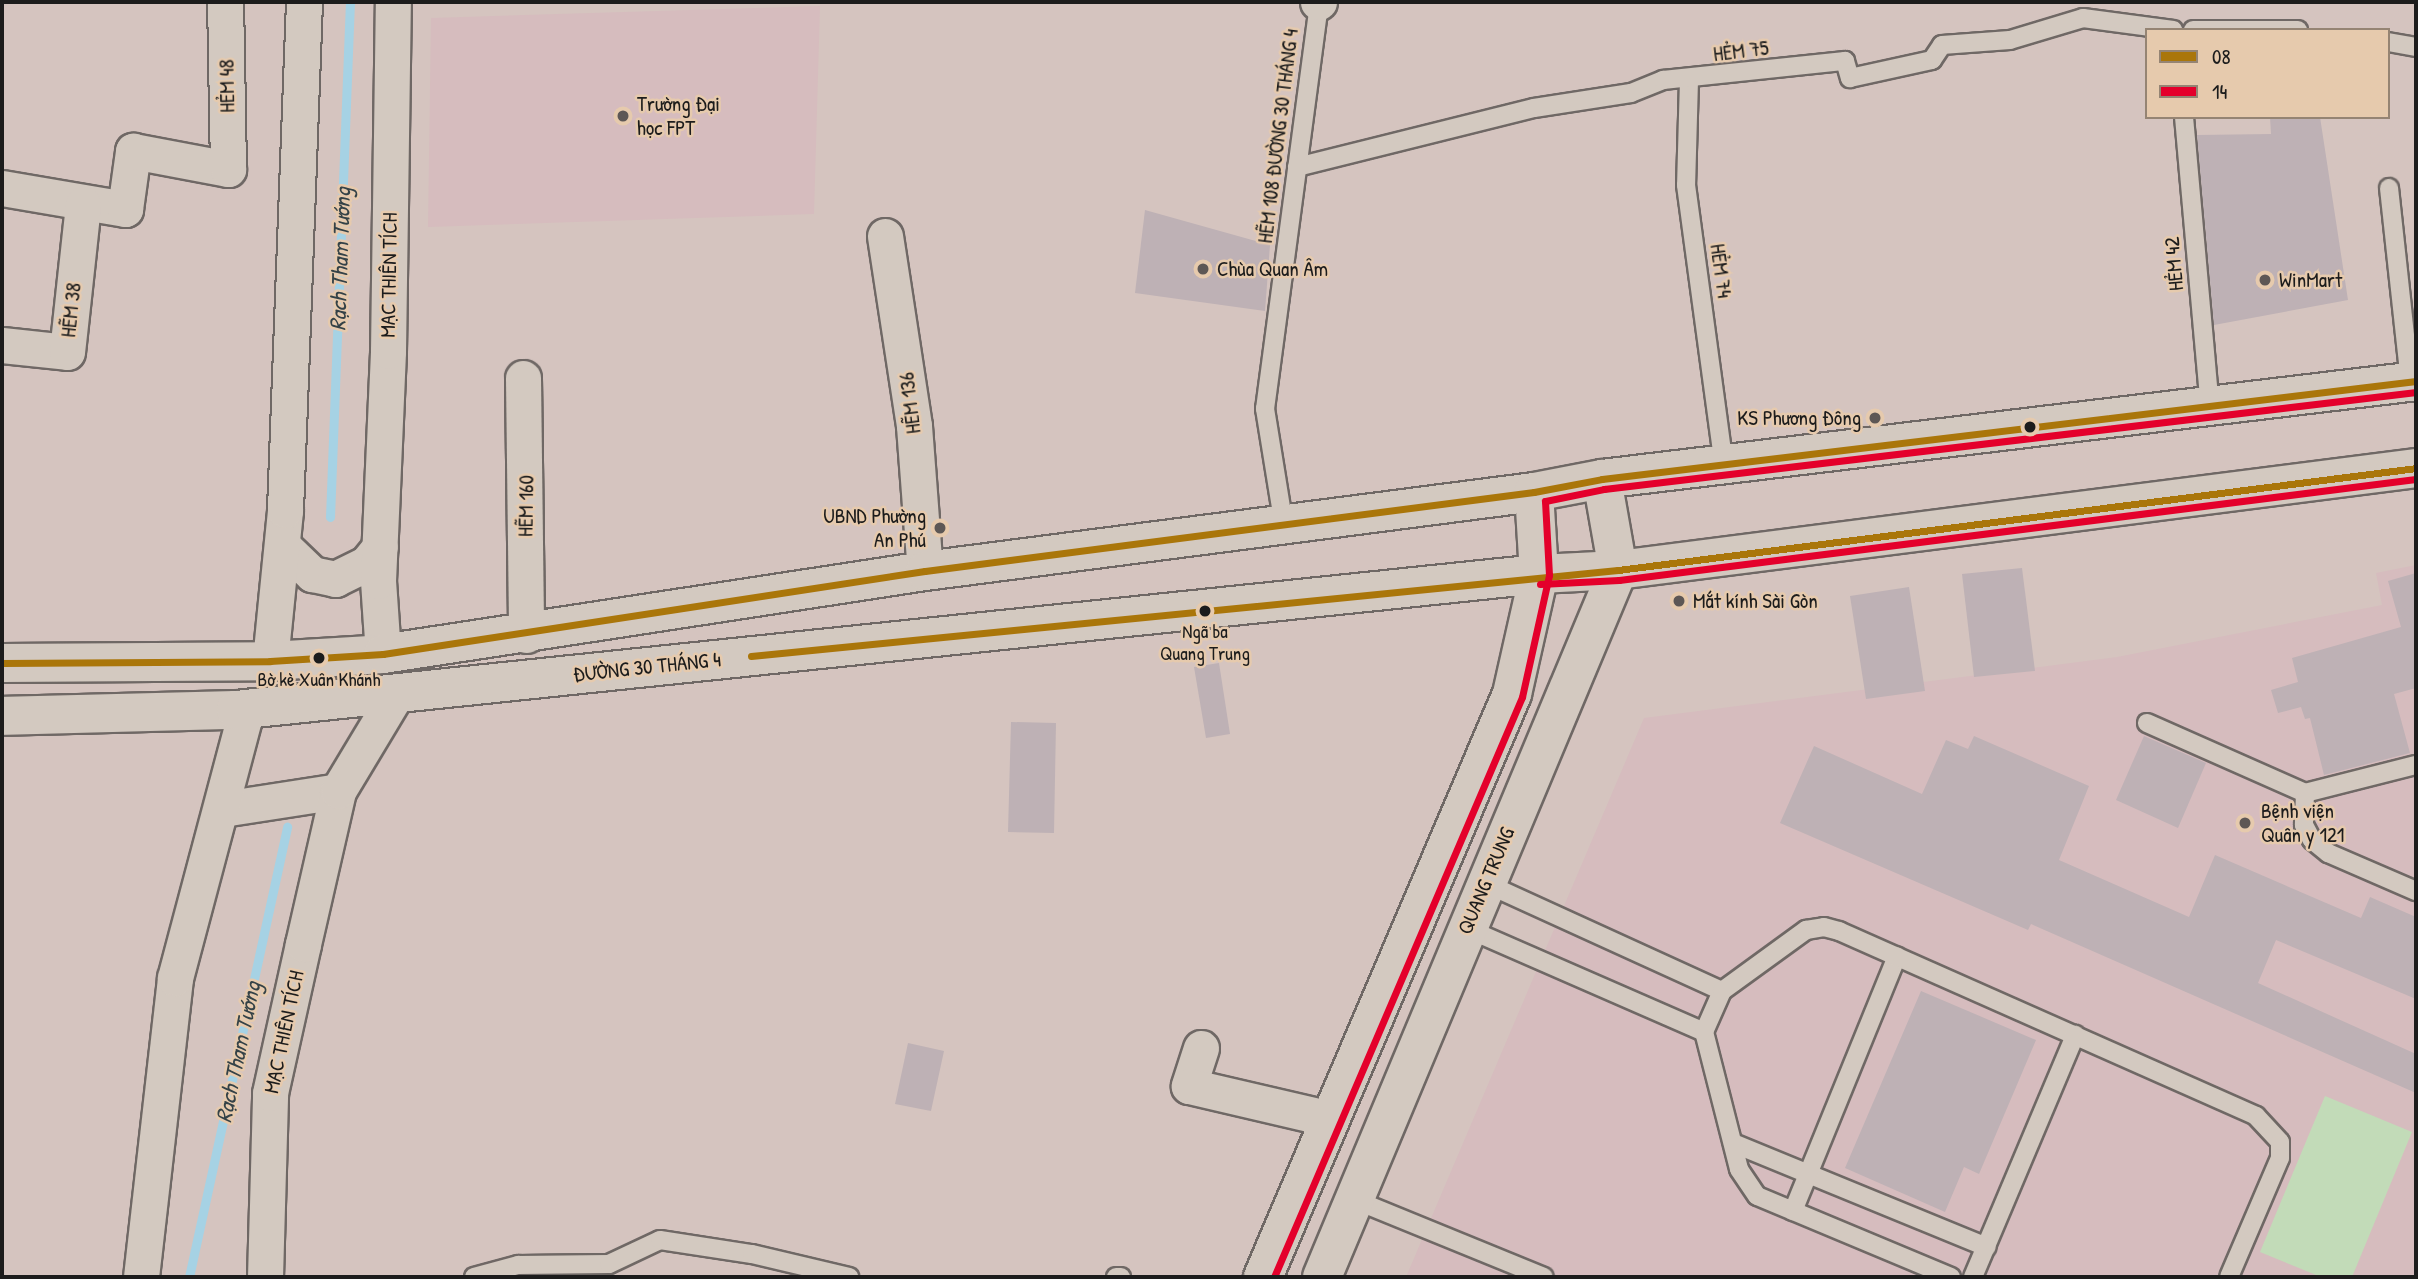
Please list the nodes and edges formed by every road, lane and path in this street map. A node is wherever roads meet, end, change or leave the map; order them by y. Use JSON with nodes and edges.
{"nodes":[{"id":1,"x":225,"y":2,"type":"edge"},
{"id":2,"x":303,"y":2,"type":"edge"},
{"id":3,"x":393,"y":2,"type":"edge"},
{"id":4,"x":1318,"y":2,"type":"edge"},
{"id":5,"x":2157,"y":28,"type":"edge"},
{"id":6,"x":2390,"y":42,"type":"edge"},
{"id":7,"x":2416,"y":47,"type":"edge"},
{"id":8,"x":1689,"y":80,"type":"junction"},
{"id":9,"x":2184,"y":119,"type":"edge"},
{"id":10,"x":1297,"y":167,"type":"junction"},
{"id":11,"x":2,"y":188,"type":"edge"},
{"id":12,"x":2389,"y":188,"type":"dead end"},
{"id":13,"x":83,"y":204,"type":"junction"},
{"id":14,"x":885,"y":236,"type":"dead end"},
{"id":15,"x":2,"y":345,"type":"edge"},
{"id":16,"x":523,"y":378,"type":"dead end"},
{"id":17,"x":2413,"y":381,"type":"edge"},
{"id":18,"x":2210,"y":407,"type":"junction"},
{"id":19,"x":1724,"y":467,"type":"junction"},
{"id":20,"x":2416,"y":468,"type":"edge"},
{"id":21,"x":1602,"y":479,"type":"junction"},
{"id":22,"x":1534,"y":492,"type":"junction"},
{"id":23,"x":1284,"y":526,"type":"junction"},
{"id":24,"x":282,"y":545,"type":"junction"},
{"id":25,"x":380,"y":547,"type":"junction"},
{"id":26,"x":1618,"y":570,"type":"junction"},
{"id":27,"x":925,"y":571,"type":"junction"},
{"id":28,"x":1539,"y":574,"type":"junction"},
{"id":29,"x":526,"y":635,"type":"junction"},
{"id":30,"x":383,"y":654,"type":"junction"},
{"id":31,"x":270,"y":661,"type":"junction"},
{"id":32,"x":2,"y":663,"type":"edge"},
{"id":33,"x":397,"y":693,"type":"junction"},
{"id":34,"x":247,"y":708,"type":"junction"},
{"id":35,"x":2,"y":716,"type":"edge"},
{"id":36,"x":2147,"y":723,"type":"dead end"},
{"id":37,"x":2416,"y":765,"type":"edge"},
{"id":38,"x":338,"y":791,"type":"junction"},
{"id":39,"x":2305,"y":793,"type":"junction"},
{"id":40,"x":222,"y":808,"type":"junction"},
{"id":41,"x":1485,"y":883,"type":"junction"},
{"id":42,"x":2416,"y":891,"type":"edge"},
{"id":43,"x":1466,"y":928,"type":"junction"},
{"id":44,"x":1897,"y":956,"type":"junction"},
{"id":45,"x":1722,"y":991,"type":"junction"},
{"id":46,"x":1704,"y":1032,"type":"junction"},
{"id":47,"x":2075,"y":1035,"type":"junction"},
{"id":48,"x":1201,"y":1048,"type":"dead end"},
{"id":49,"x":1331,"y":1119,"type":"junction"},
{"id":50,"x":1733,"y":1143,"type":"junction"},
{"id":51,"x":1808,"y":1174,"type":"junction"},
{"id":52,"x":1353,"y":1199,"type":"junction"},
{"id":53,"x":1793,"y":1211,"type":"junction"},
{"id":54,"x":1986,"y":1247,"type":"junction"},
{"id":55,"x":612,"y":1271,"type":"edge"},
{"id":56,"x":141,"y":1277,"type":"edge"},
{"id":57,"x":265,"y":1277,"type":"edge"},
{"id":58,"x":474,"y":1277,"type":"edge"},
{"id":59,"x":849,"y":1277,"type":"edge"},
{"id":60,"x":1115,"y":1277,"type":"edge"},
{"id":61,"x":1121,"y":1277,"type":"edge"},
{"id":62,"x":1263,"y":1277,"type":"edge"},
{"id":63,"x":1322,"y":1277,"type":"edge"},
{"id":64,"x":1545,"y":1277,"type":"edge"},
{"id":65,"x":1951,"y":1277,"type":"edge"},
{"id":66,"x":1973,"y":1277,"type":"edge"},
{"id":67,"x":2229,"y":1277,"type":"edge"}],
"edges":[{"from":1,"to":13,"type":"street","name":"HẺM 48"},
{"from":2,"to":24,"type":"street"},
{"from":3,"to":25,"type":"street","name":"MẠC THIÊN TÍCH"},
{"from":4,"to":10,"type":"lane","name":"HẼM 108 ĐƯỜNG 30 THÁNG 4"},
{"from":5,"to":8,"type":"lane","name":"HẺM 75"},
{"from":6,"to":7,"type":"lane"},
{"from":8,"to":10,"type":"lane","name":"HẺM 75"},
{"from":8,"to":19,"type":"lane","name":"HẺM 74"},
{"from":9,"to":18,"type":"lane","name":"HẺM 42"},
{"from":10,"to":23,"type":"lane","name":"HẼM 108 ĐƯỜNG 30 THÁNG 4"},
{"from":11,"to":13,"type":"street"},
{"from":12,"to":17,"type":"lane"},
{"from":13,"to":15,"type":"street","name":"HẼM 38"},
{"from":14,"to":27,"type":"street","name":"HẼM 136"},
{"from":16,"to":29,"type":"street","name":"HẼM 160"},
{"from":17,"to":18,"type":"main road"},
{"from":18,"to":19,"type":"main road"},
{"from":19,"to":21,"type":"main road"},
{"from":20,"to":26,"type":"main road","name":"ĐƯỜNG 30 THÁNG 4"},
{"from":21,"to":22,"type":"main road"},
{"from":21,"to":26,"type":"main road"},
{"from":22,"to":23,"type":"main road"},
{"from":22,"to":28,"type":"main road"},
{"from":23,"to":27,"type":"main road"},
{"from":24,"to":25,"type":"street"},
{"from":24,"to":31,"type":"street"},
{"from":25,"to":30,"type":"street","name":"MẠC THIÊN TÍCH"},
{"from":26,"to":28,"type":"main road","name":"ĐƯỜNG 30 THÁNG 4"},
{"from":26,"to":41,"type":"main road","name":"QUANG TRUNG"},
{"from":27,"to":29,"type":"main road"},
{"from":28,"to":33,"type":"main road","name":"ĐƯỜNG 30 THÁNG 4"},
{"from":28,"to":49,"type":"main road"},
{"from":29,"to":30,"type":"main road"},
{"from":30,"to":31,"type":"main road"},
{"from":31,"to":32,"type":"main road"},
{"from":33,"to":34,"type":"main road","name":"ĐƯỜNG 30 THÁNG 4"},
{"from":33,"to":38,"type":"street","name":"MẠC THIÊN TÍCH"},
{"from":34,"to":35,"type":"main road","name":"ĐƯỜNG 30 THÁNG 4"},
{"from":34,"to":40,"type":"street"},
{"from":36,"to":39,"type":"lane"},
{"from":37,"to":39,"type":"lane"},
{"from":38,"to":40,"type":"street"},
{"from":38,"to":57,"type":"street","name":"MẠC THIÊN TÍCH"},
{"from":39,"to":42,"type":"lane"},
{"from":40,"to":56,"type":"street"},
{"from":41,"to":43,"type":"main road","name":"QUANG TRUNG"},
{"from":41,"to":45,"type":"lane"},
{"from":43,"to":46,"type":"lane"},
{"from":43,"to":52,"type":"main road","name":"QUANG TRUNG"},
{"from":44,"to":45,"type":"lane"},
{"from":44,"to":47,"type":"lane"},
{"from":44,"to":51,"type":"lane"},
{"from":45,"to":46,"type":"lane"},
{"from":46,"to":50,"type":"lane"},
{"from":47,"to":54,"type":"lane"},
{"from":47,"to":67,"type":"lane"},
{"from":48,"to":49,"type":"street"},
{"from":49,"to":62,"type":"main road"},
{"from":50,"to":51,"type":"lane"},
{"from":50,"to":53,"type":"lane"},
{"from":51,"to":53,"type":"lane"},
{"from":51,"to":54,"type":"lane"},
{"from":52,"to":63,"type":"main road","name":"QUANG TRUNG"},
{"from":52,"to":64,"type":"lane"},
{"from":53,"to":65,"type":"lane"},
{"from":54,"to":66,"type":"lane"},
{"from":55,"to":58,"type":"lane"},
{"from":55,"to":59,"type":"lane"},
{"from":60,"to":61,"type":"lane"}]}
